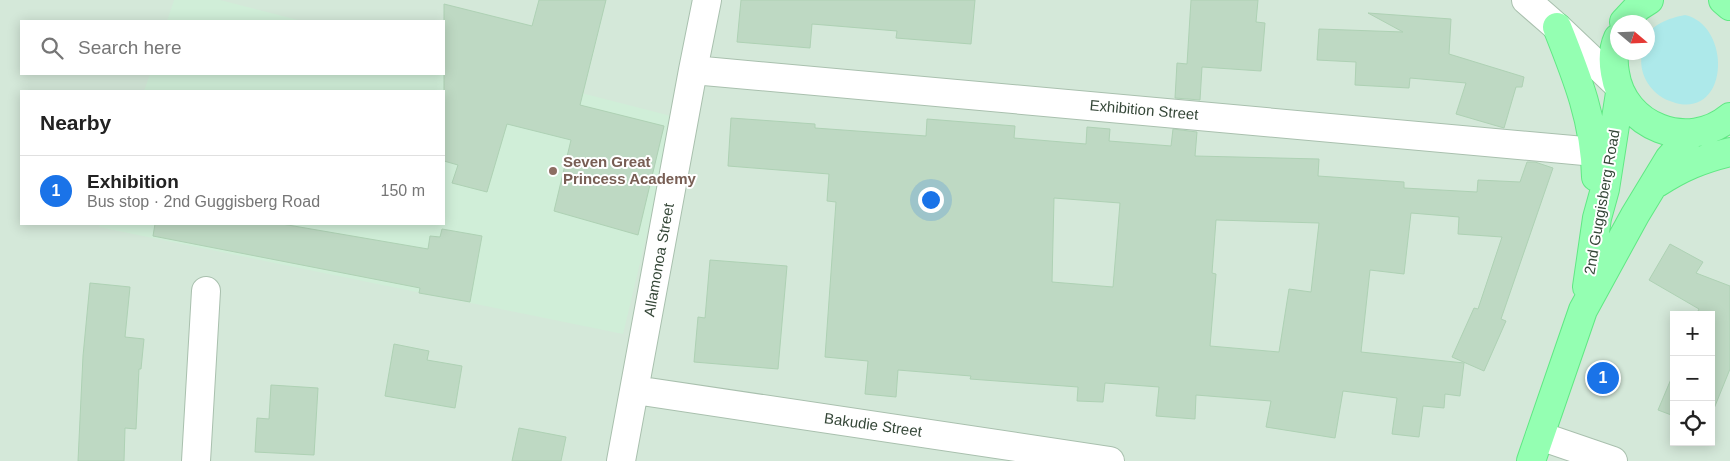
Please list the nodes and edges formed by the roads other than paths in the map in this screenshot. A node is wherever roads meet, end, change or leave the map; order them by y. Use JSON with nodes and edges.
{"nodes":[{"id":1,"x":707,"y":0,"type":"edge"},
{"id":2,"x":1526,"y":0,"type":"edge"},
{"id":3,"x":1649,"y":0,"type":"edge"},
{"id":4,"x":1722,"y":0,"type":"edge"},
{"id":5,"x":1730,"y":6,"type":"edge"},
{"id":6,"x":1631,"y":15,"type":"edge"},
{"id":7,"x":1557,"y":27,"type":"junction"},
{"id":8,"x":1613,"y":60,"type":"edge"},
{"id":9,"x":693,"y":70,"type":"junction"},
{"id":10,"x":1618,"y":88,"type":"junction"},
{"id":11,"x":1727,"y":122,"type":"edge"},
{"id":12,"x":1691,"y":134,"type":"junction"},
{"id":13,"x":1595,"y":152,"type":"junction"},
{"id":14,"x":1730,"y":152,"type":"edge"},
{"id":15,"x":1652,"y":187,"type":"junction"},
{"id":16,"x":1597,"y":218,"type":"junction"},
{"id":17,"x":206,"y":292,"type":"dead end"},
{"id":18,"x":1583,"y":310,"type":"junction"},
{"id":19,"x":635,"y":390,"type":"junction"},
{"id":20,"x":1540,"y":436,"type":"junction"},
{"id":21,"x":196,"y":461,"type":"edge"},
{"id":22,"x":622,"y":461,"type":"edge"},
{"id":23,"x":1110,"y":461,"type":"edge"},
{"id":24,"x":1531,"y":461,"type":"edge"},
{"id":25,"x":1613,"y":461,"type":"edge"}],
"edges":[{"from":1,"to":9,"type":"street","name":"Allamonoa Street"},
{"from":2,"to":7,"type":"street"},
{"from":3,"to":6,"type":"main road"},
{"from":4,"to":5,"type":"main road"},
{"from":7,"to":10,"type":"street"},
{"from":7,"to":13,"type":"main road"},
{"from":8,"to":10,"type":"main road","name":"2nd Guggisberg Road"},
{"from":9,"to":13,"type":"street","name":"Exhibition Street"},
{"from":9,"to":19,"type":"street","name":"Allamonoa Street"},
{"from":10,"to":12,"type":"main road"},
{"from":10,"to":16,"type":"main road","name":"2nd Guggisberg Road"},
{"from":11,"to":12,"type":"main road"},
{"from":12,"to":15,"type":"main road","name":"2nd Guggisberg Road"},
{"from":13,"to":16,"type":"main road"},
{"from":14,"to":15,"type":"main road"},
{"from":15,"to":18,"type":"main road","name":"2nd Guggisberg Road"},
{"from":16,"to":18,"type":"main road","name":"2nd Guggisberg Road"},
{"from":17,"to":21,"type":"street"},
{"from":18,"to":20,"type":"main road","name":"2nd Guggisberg Road"},
{"from":19,"to":22,"type":"street","name":"Allamonoa Street"},
{"from":19,"to":23,"type":"street","name":"Bakudie Street"},
{"from":20,"to":24,"type":"main road","name":"2nd Guggisberg Road"},
{"from":20,"to":25,"type":"street"}]}
